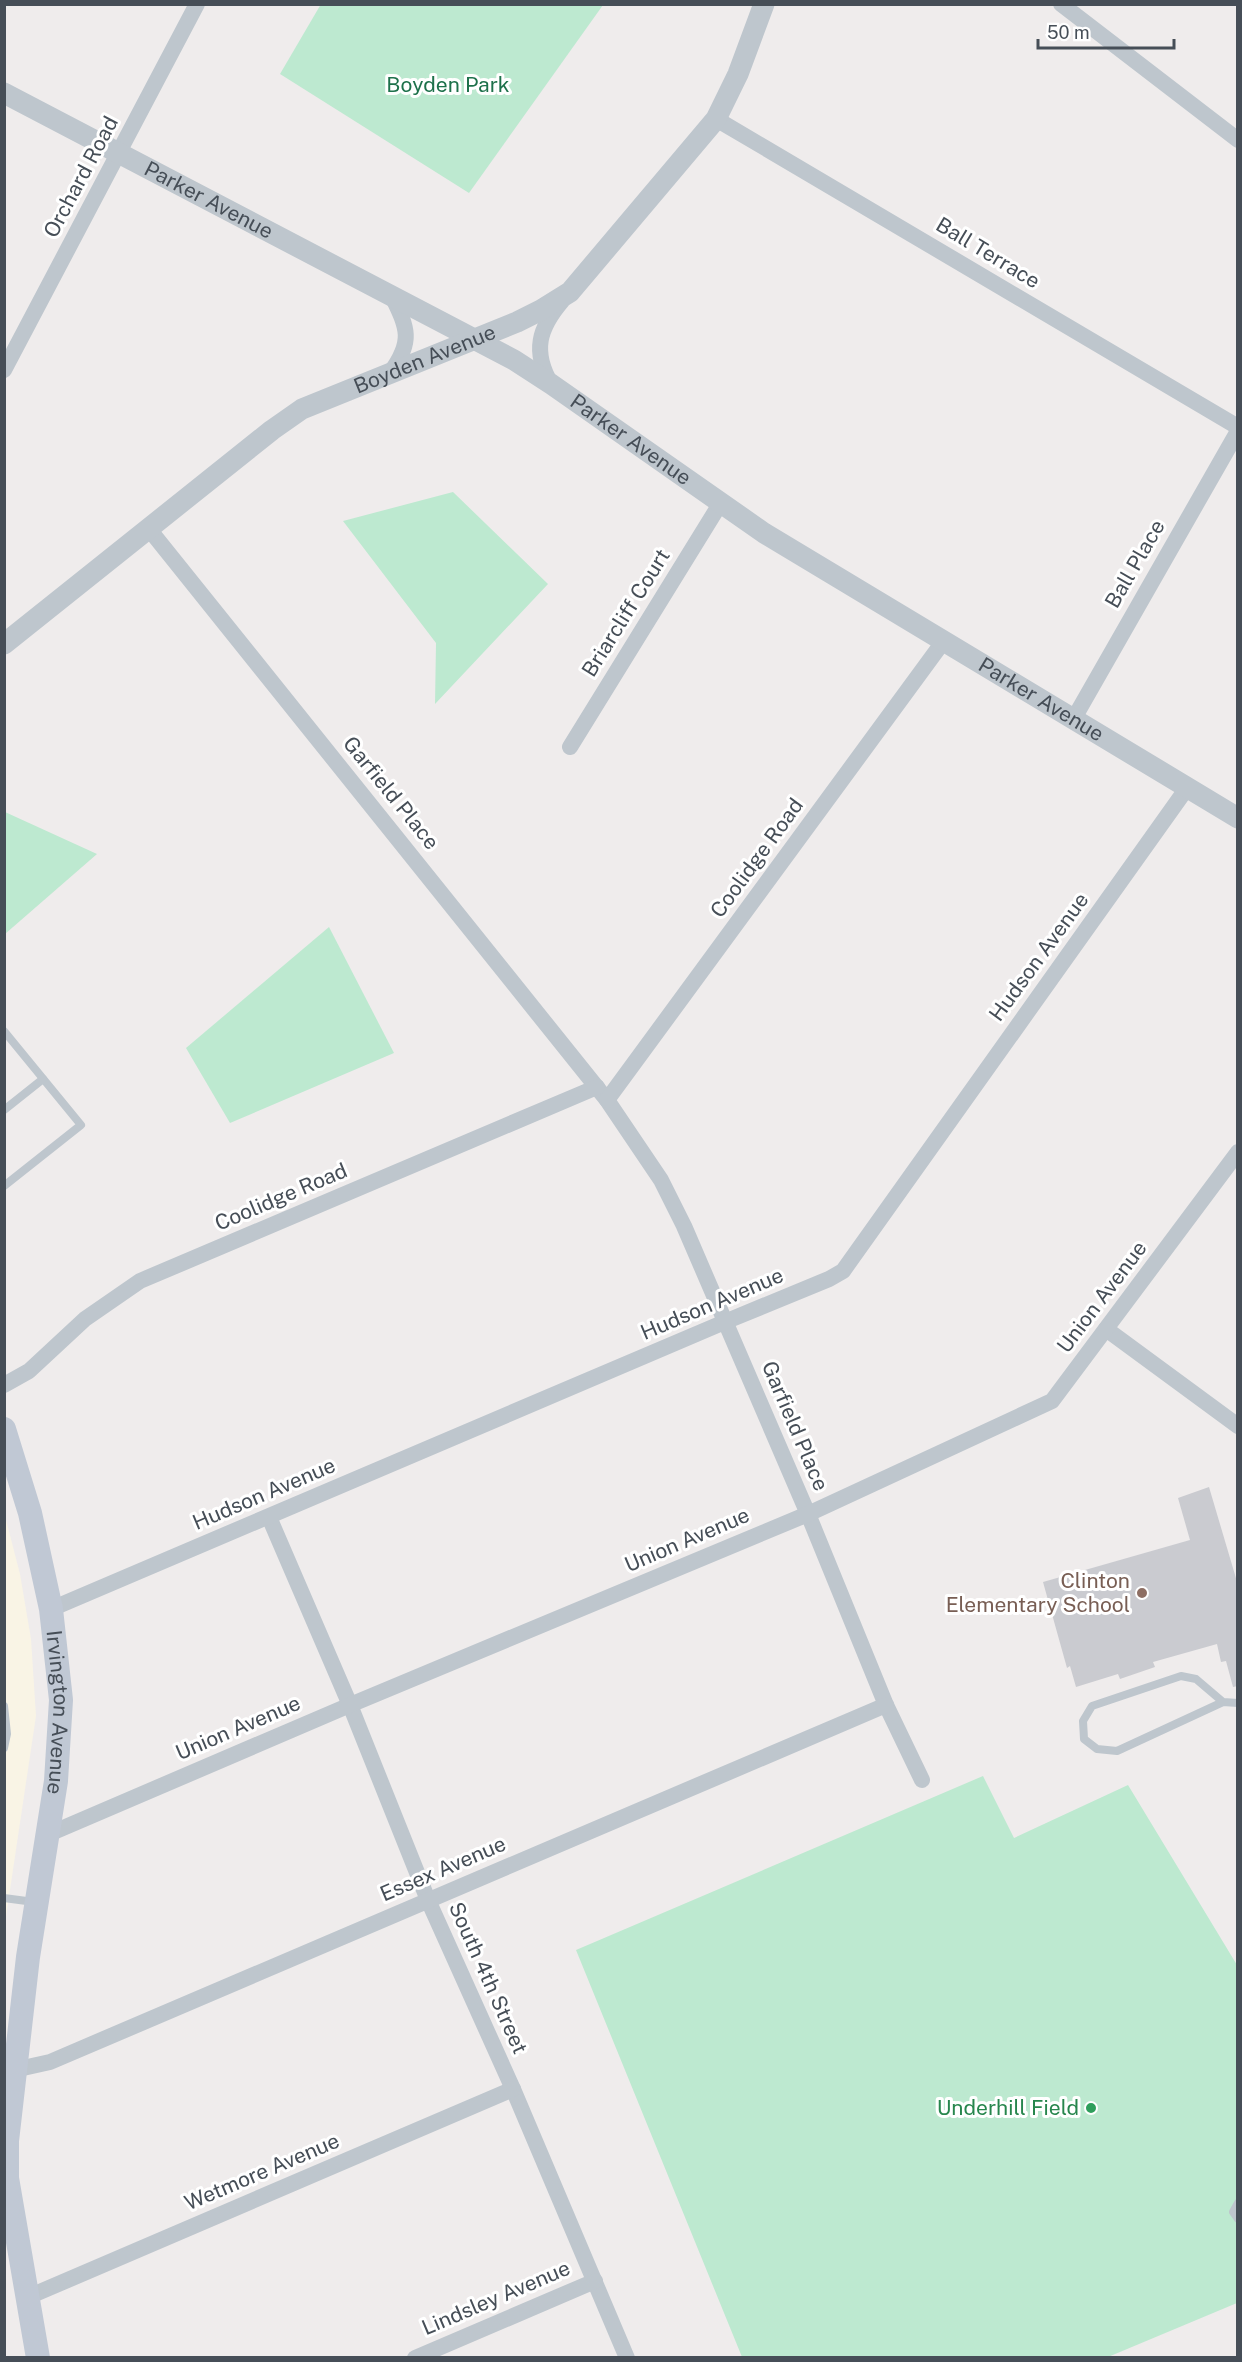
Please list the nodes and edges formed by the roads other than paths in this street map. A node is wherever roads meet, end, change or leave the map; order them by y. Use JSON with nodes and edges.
{"nodes":[{"id":1,"x":197,"y":4,"type":"edge"},
{"id":2,"x":764,"y":4,"type":"edge"},
{"id":3,"x":1060,"y":4,"type":"edge"},
{"id":4,"x":4,"y":93,"type":"edge"},
{"id":5,"x":716,"y":119,"type":"junction"},
{"id":6,"x":1238,"y":140,"type":"edge"},
{"id":7,"x":119,"y":153,"type":"junction"},
{"id":8,"x":570,"y":292,"type":"junction"},
{"id":9,"x":392,"y":296,"type":"junction"},
{"id":10,"x":472,"y":338,"type":"junction"},
{"id":11,"x":4,"y":370,"type":"edge"},
{"id":12,"x":391,"y":372,"type":"junction"},
{"id":13,"x":551,"y":384,"type":"junction"},
{"id":14,"x":1238,"y":429,"type":"edge"},
{"id":15,"x":720,"y":504,"type":"junction"},
{"id":16,"x":149,"y":529,"type":"junction"},
{"id":17,"x":943,"y":642,"type":"junction"},
{"id":18,"x":4,"y":644,"type":"edge"},
{"id":19,"x":1072,"y":720,"type":"junction"},
{"id":20,"x":570,"y":747,"type":"dead end"},
{"id":21,"x":1188,"y":788,"type":"junction"},
{"id":22,"x":1238,"y":818,"type":"edge"},
{"id":23,"x":5,"y":1032,"type":"edge"},
{"id":24,"x":43,"y":1078,"type":"junction"},
{"id":25,"x":602,"y":1093,"type":"junction"},
{"id":26,"x":4,"y":1110,"type":"edge"},
{"id":27,"x":1238,"y":1152,"type":"edge"},
{"id":28,"x":4,"y":1186,"type":"edge"},
{"id":29,"x":727,"y":1321,"type":"junction"},
{"id":30,"x":1106,"y":1329,"type":"junction"},
{"id":31,"x":4,"y":1385,"type":"edge"},
{"id":32,"x":1238,"y":1426,"type":"edge"},
{"id":33,"x":4,"y":1429,"type":"edge"},
{"id":34,"x":808,"y":1514,"type":"junction"},
{"id":35,"x":269,"y":1517,"type":"junction"},
{"id":36,"x":51,"y":1609,"type":"junction"},
{"id":37,"x":1223,"y":1702,"type":"junction"},
{"id":38,"x":1238,"y":1703,"type":"edge"},
{"id":39,"x":350,"y":1705,"type":"junction"},
{"id":40,"x":4,"y":1706,"type":"edge"},
{"id":41,"x":886,"y":1706,"type":"junction"},
{"id":42,"x":4,"y":1748,"type":"edge"},
{"id":43,"x":922,"y":1780,"type":"dead end"},
{"id":44,"x":49,"y":1834,"type":"junction"},
{"id":45,"x":4,"y":1898,"type":"edge"},
{"id":46,"x":428,"y":1900,"type":"junction"},
{"id":47,"x":37,"y":1902,"type":"junction"},
{"id":48,"x":10,"y":2071,"type":"edge"},
{"id":49,"x":513,"y":2089,"type":"junction"},
{"id":50,"x":1238,"y":2203,"type":"edge"},
{"id":51,"x":1238,"y":2219,"type":"edge"},
{"id":52,"x":10,"y":2228,"type":"edge"},
{"id":53,"x":595,"y":2281,"type":"junction"},
{"id":54,"x":28,"y":2297,"type":"junction"},
{"id":55,"x":38,"y":2358,"type":"edge"},
{"id":56,"x":415,"y":2358,"type":"edge"},
{"id":57,"x":627,"y":2358,"type":"edge"}],
"edges":[{"from":1,"to":7,"type":"street","name":"Orchard Road"},
{"from":2,"to":5,"type":"street","name":"Boyden Avenue"},
{"from":3,"to":6,"type":"street"},
{"from":4,"to":7,"type":"street","name":"Parker Avenue"},
{"from":5,"to":8,"type":"street","name":"Boyden Avenue"},
{"from":5,"to":14,"type":"street","name":"Ball Terrace"},
{"from":7,"to":9,"type":"street","name":"Parker Avenue"},
{"from":7,"to":11,"type":"street","name":"Orchard Road"},
{"from":8,"to":10,"type":"street","name":"Boyden Avenue"},
{"from":8,"to":13,"type":"street"},
{"from":9,"to":10,"type":"street","name":"Parker Avenue"},
{"from":9,"to":12,"type":"street"},
{"from":10,"to":12,"type":"street","name":"Boyden Avenue"},
{"from":10,"to":13,"type":"street","name":"Parker Avenue"},
{"from":12,"to":16,"type":"street","name":"Boyden Avenue"},
{"from":13,"to":15,"type":"street","name":"Parker Avenue"},
{"from":14,"to":19,"type":"street","name":"Ball Place"},
{"from":15,"to":17,"type":"street","name":"Parker Avenue"},
{"from":15,"to":20,"type":"street","name":"Briarcliff Court"},
{"from":16,"to":18,"type":"street","name":"Boyden Avenue"},
{"from":16,"to":25,"type":"street","name":"Garfield Place"},
{"from":17,"to":19,"type":"street","name":"Parker Avenue"},
{"from":17,"to":25,"type":"street","name":"Coolidge Road"},
{"from":19,"to":21,"type":"street","name":"Parker Avenue"},
{"from":21,"to":22,"type":"street","name":"Parker Avenue"},
{"from":21,"to":29,"type":"street","name":"Hudson Avenue"},
{"from":23,"to":24,"type":"lane"},
{"from":24,"to":26,"type":"lane"},
{"from":24,"to":28,"type":"lane"},
{"from":25,"to":29,"type":"street","name":"Garfield Place"},
{"from":25,"to":31,"type":"street","name":"Coolidge Road"},
{"from":27,"to":30,"type":"street","name":"Union Avenue"},
{"from":29,"to":34,"type":"street","name":"Garfield Place"},
{"from":29,"to":35,"type":"street","name":"Hudson Avenue"},
{"from":30,"to":32,"type":"street"},
{"from":30,"to":34,"type":"street","name":"Union Avenue"},
{"from":33,"to":36,"type":"main road","name":"Irvington Avenue"},
{"from":34,"to":39,"type":"street","name":"Union Avenue"},
{"from":34,"to":41,"type":"street","name":"Garfield Place"},
{"from":35,"to":36,"type":"street","name":"Hudson Avenue"},
{"from":35,"to":39,"type":"street","name":"South 4th Street"},
{"from":36,"to":44,"type":"main road","name":"Irvington Avenue"},
{"from":37,"to":37,"type":"lane"},
{"from":37,"to":38,"type":"lane"},
{"from":39,"to":44,"type":"street","name":"Union Avenue"},
{"from":39,"to":46,"type":"street","name":"South 4th Street"},
{"from":40,"to":42,"type":"lane"},
{"from":41,"to":43,"type":"street","name":"Garfield Place"},
{"from":41,"to":46,"type":"street","name":"Essex Avenue"},
{"from":44,"to":47,"type":"main road","name":"Irvington Avenue"},
{"from":45,"to":47,"type":"lane"},
{"from":46,"to":48,"type":"street","name":"Essex Avenue"},
{"from":46,"to":49,"type":"street","name":"South 4th Street"},
{"from":47,"to":48,"type":"main road","name":"Irvington Avenue"},
{"from":48,"to":52,"type":"main road","name":"Irvington Avenue"},
{"from":49,"to":53,"type":"street","name":"South 4th Street"},
{"from":49,"to":54,"type":"street","name":"Wetmore Avenue"},
{"from":50,"to":51,"type":"lane"},
{"from":52,"to":54,"type":"main road","name":"Irvington Avenue"},
{"from":53,"to":56,"type":"street","name":"Lindsley Avenue"},
{"from":53,"to":57,"type":"street","name":"South 4th Street"},
{"from":54,"to":55,"type":"main road","name":"Irvington Avenue"}]}
